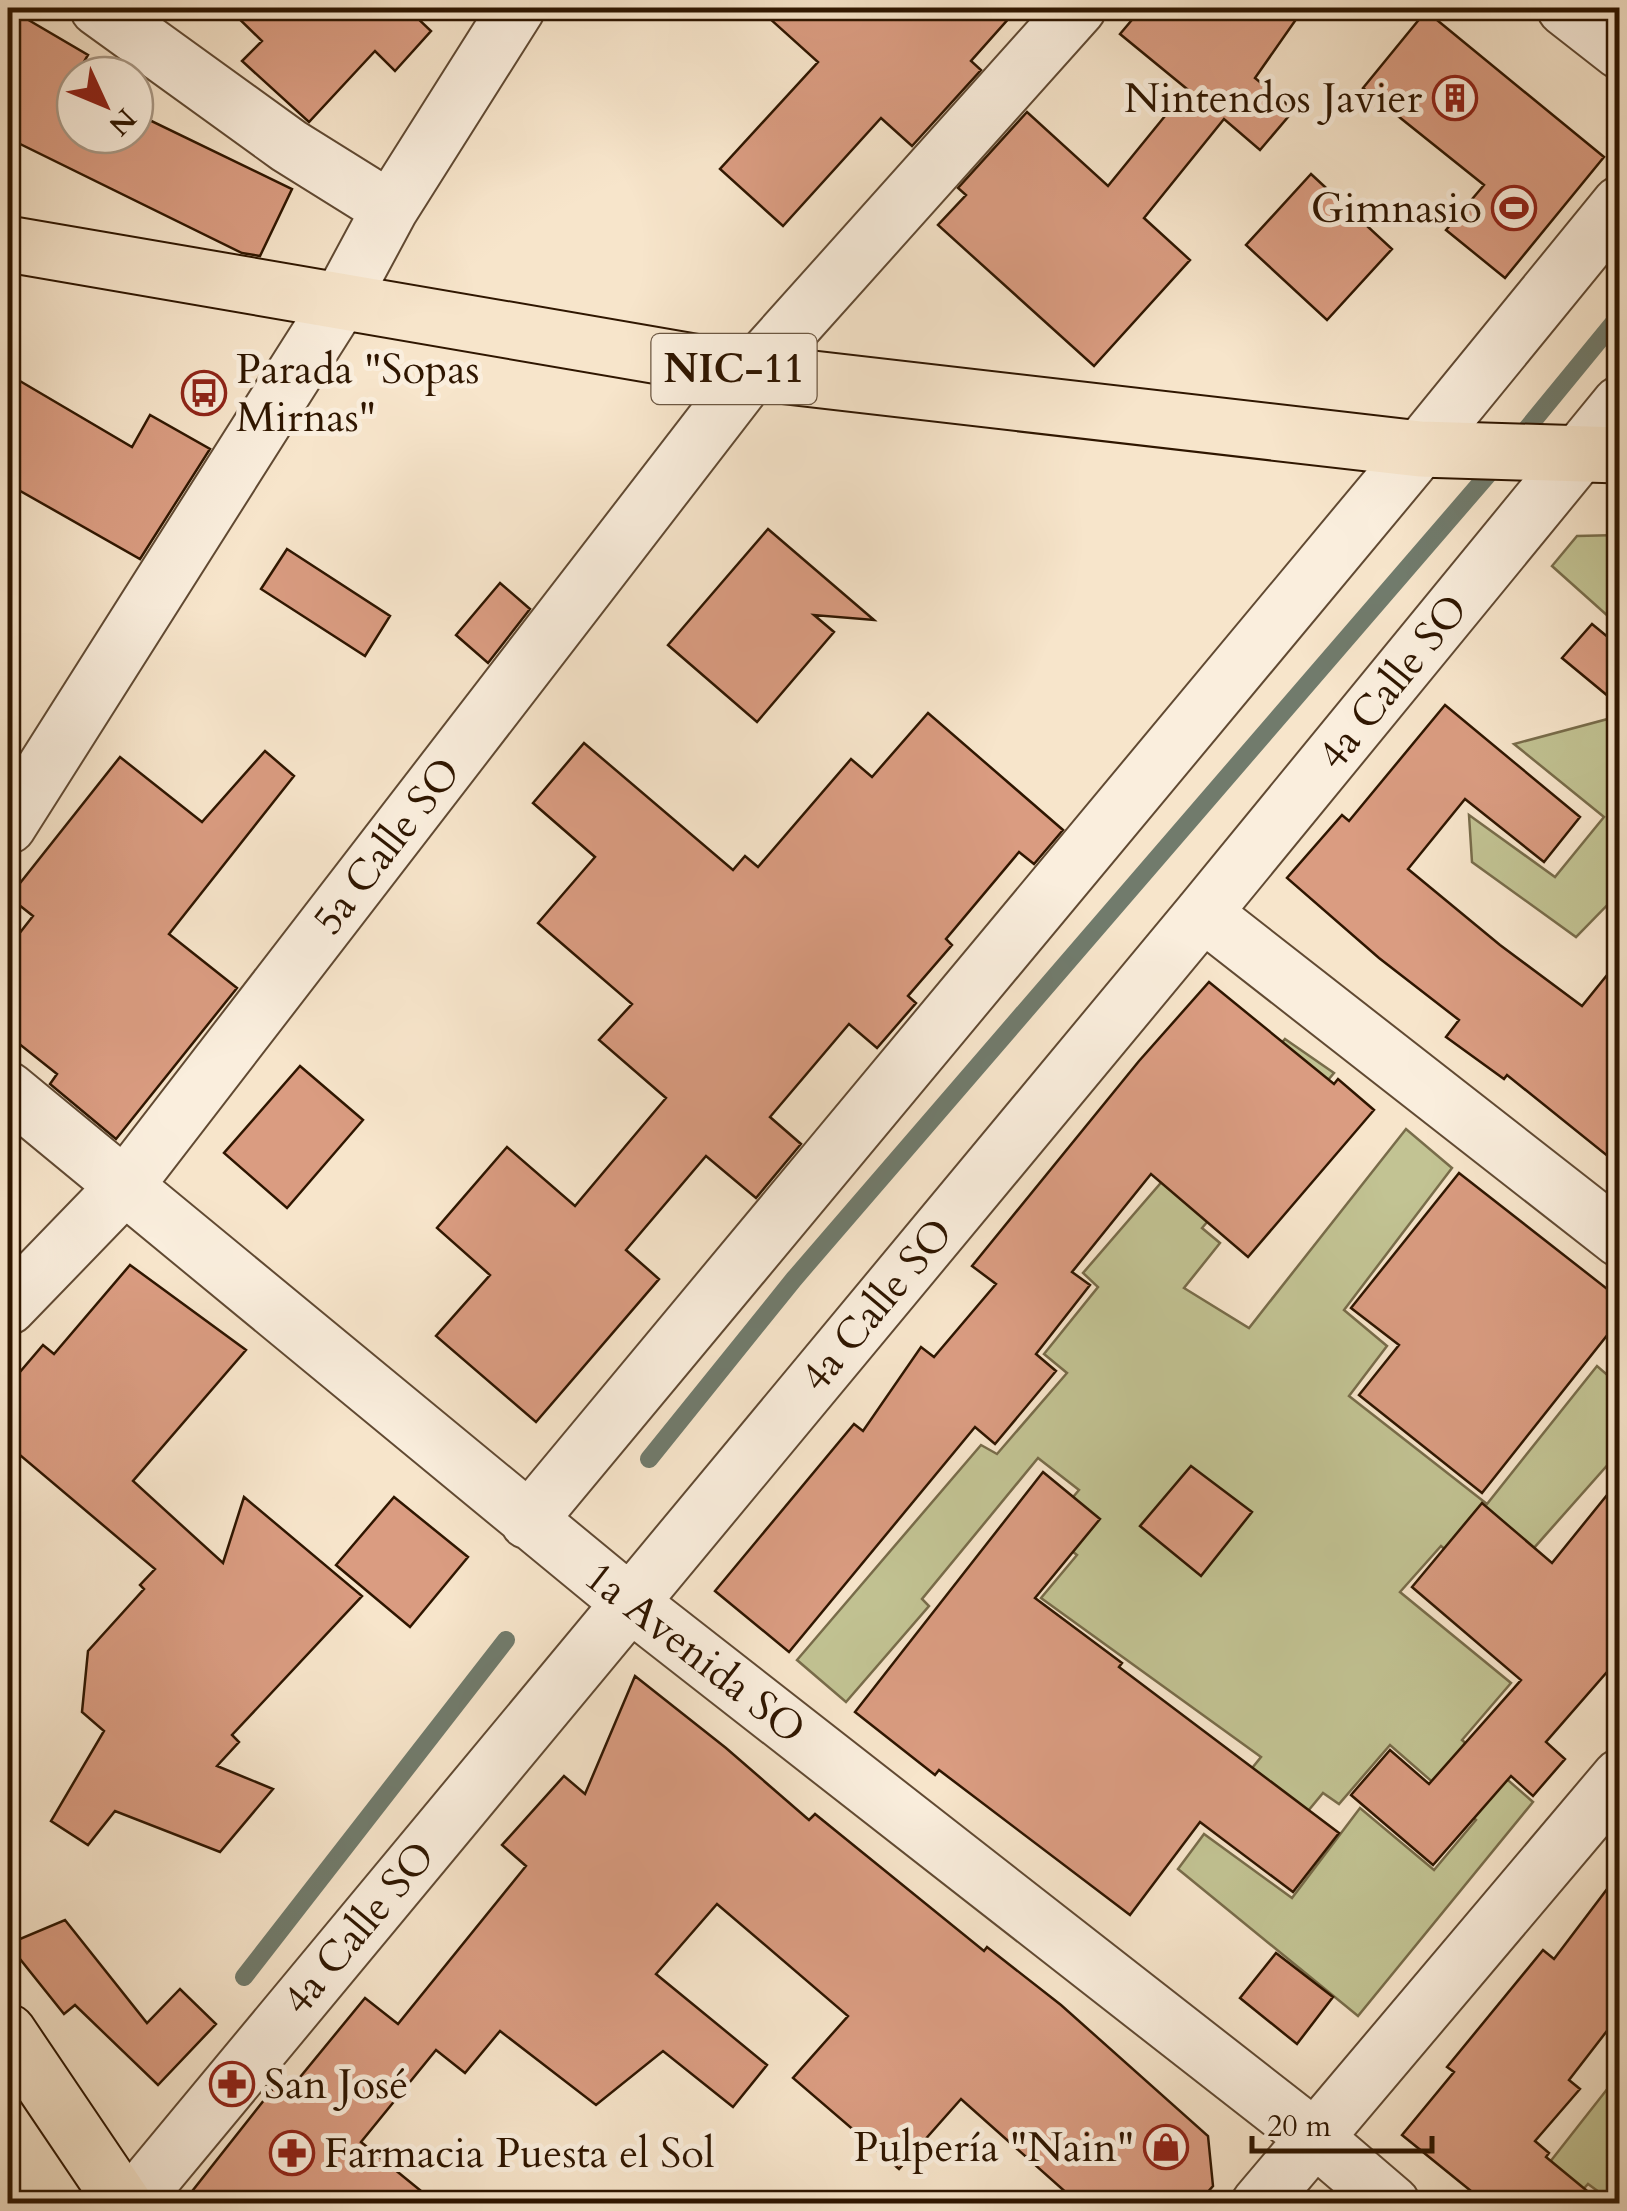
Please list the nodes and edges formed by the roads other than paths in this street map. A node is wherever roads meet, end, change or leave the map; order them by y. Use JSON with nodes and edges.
{"nodes":[{"id":1,"x":98,"y":8,"type":"edge"},
{"id":2,"x":517,"y":8,"type":"edge"},
{"id":3,"x":1078,"y":8,"type":"edge"},
{"id":4,"x":1565,"y":8,"type":"edge"},
{"id":5,"x":1620,"y":50,"type":"edge"},
{"id":6,"x":1620,"y":204,"type":"edge"},
{"id":7,"x":390,"y":209,"type":"junction"},
{"id":8,"x":8,"y":244,"type":"edge"},
{"id":9,"x":340,"y":302,"type":"junction"},
{"id":10,"x":752,"y":372,"type":"junction"},
{"id":11,"x":1620,"y":404,"type":"edge"},
{"id":12,"x":1444,"y":449,"type":"junction"},
{"id":13,"x":1578,"y":455,"type":"edge"},
{"id":14,"x":8,"y":826,"type":"edge"},
{"id":15,"x":1204,"y":913,"type":"junction"},
{"id":16,"x":8,"y":1090,"type":"edge"},
{"id":17,"x":124,"y":1187,"type":"junction"},
{"id":18,"x":1620,"y":1239,"type":"edge"},
{"id":19,"x":8,"y":1307,"type":"edge"},
{"id":20,"x":528,"y":1520,"type":"junction"},
{"id":21,"x":629,"y":1602,"type":"junction"},
{"id":22,"x":1620,"y":1777,"type":"edge"},
{"id":23,"x":8,"y":2032,"type":"edge"},
{"id":24,"x":1315,"y":2138,"type":"junction"},
{"id":25,"x":127,"y":2204,"type":"edge"},
{"id":26,"x":1260,"y":2204,"type":"edge"},
{"id":27,"x":1392,"y":2204,"type":"edge"}],
"edges":[{"from":1,"to":7,"type":"street"},
{"from":2,"to":7,"type":"street"},
{"from":3,"to":10,"type":"street","name":"5a Calle SO"},
{"from":4,"to":5,"type":"street"},
{"from":6,"to":12,"type":"street"},
{"from":7,"to":9,"type":"street"},
{"from":8,"to":9,"type":"main road","number":"NIC-11"},
{"from":9,"to":10,"type":"main road","number":"NIC-11"},
{"from":9,"to":14,"type":"street"},
{"from":10,"to":12,"type":"main road","number":"NIC-11"},
{"from":10,"to":17,"type":"street","name":"5a Calle SO"},
{"from":11,"to":13,"type":"street","name":"4a Calle SO"},
{"from":12,"to":13,"type":"main road","number":"NIC-11"},
{"from":12,"to":20,"type":"street"},
{"from":13,"to":15,"type":"street","name":"4a Calle SO"},
{"from":15,"to":18,"type":"street"},
{"from":15,"to":21,"type":"street","name":"4a Calle SO"},
{"from":16,"to":17,"type":"street","name":"1a Avenida SO"},
{"from":17,"to":19,"type":"street","name":"5a Calle SO"},
{"from":17,"to":20,"type":"street","name":"1a Avenida SO"},
{"from":20,"to":21,"type":"street","name":"1a Avenida SO"},
{"from":21,"to":24,"type":"street","name":"1a Avenida SO"},
{"from":21,"to":25,"type":"street","name":"4a Calle SO"},
{"from":22,"to":24,"type":"street"},
{"from":23,"to":25,"type":"main road"},
{"from":24,"to":26,"type":"street"},
{"from":24,"to":27,"type":"street","name":"1a Avenida SO"}]}
